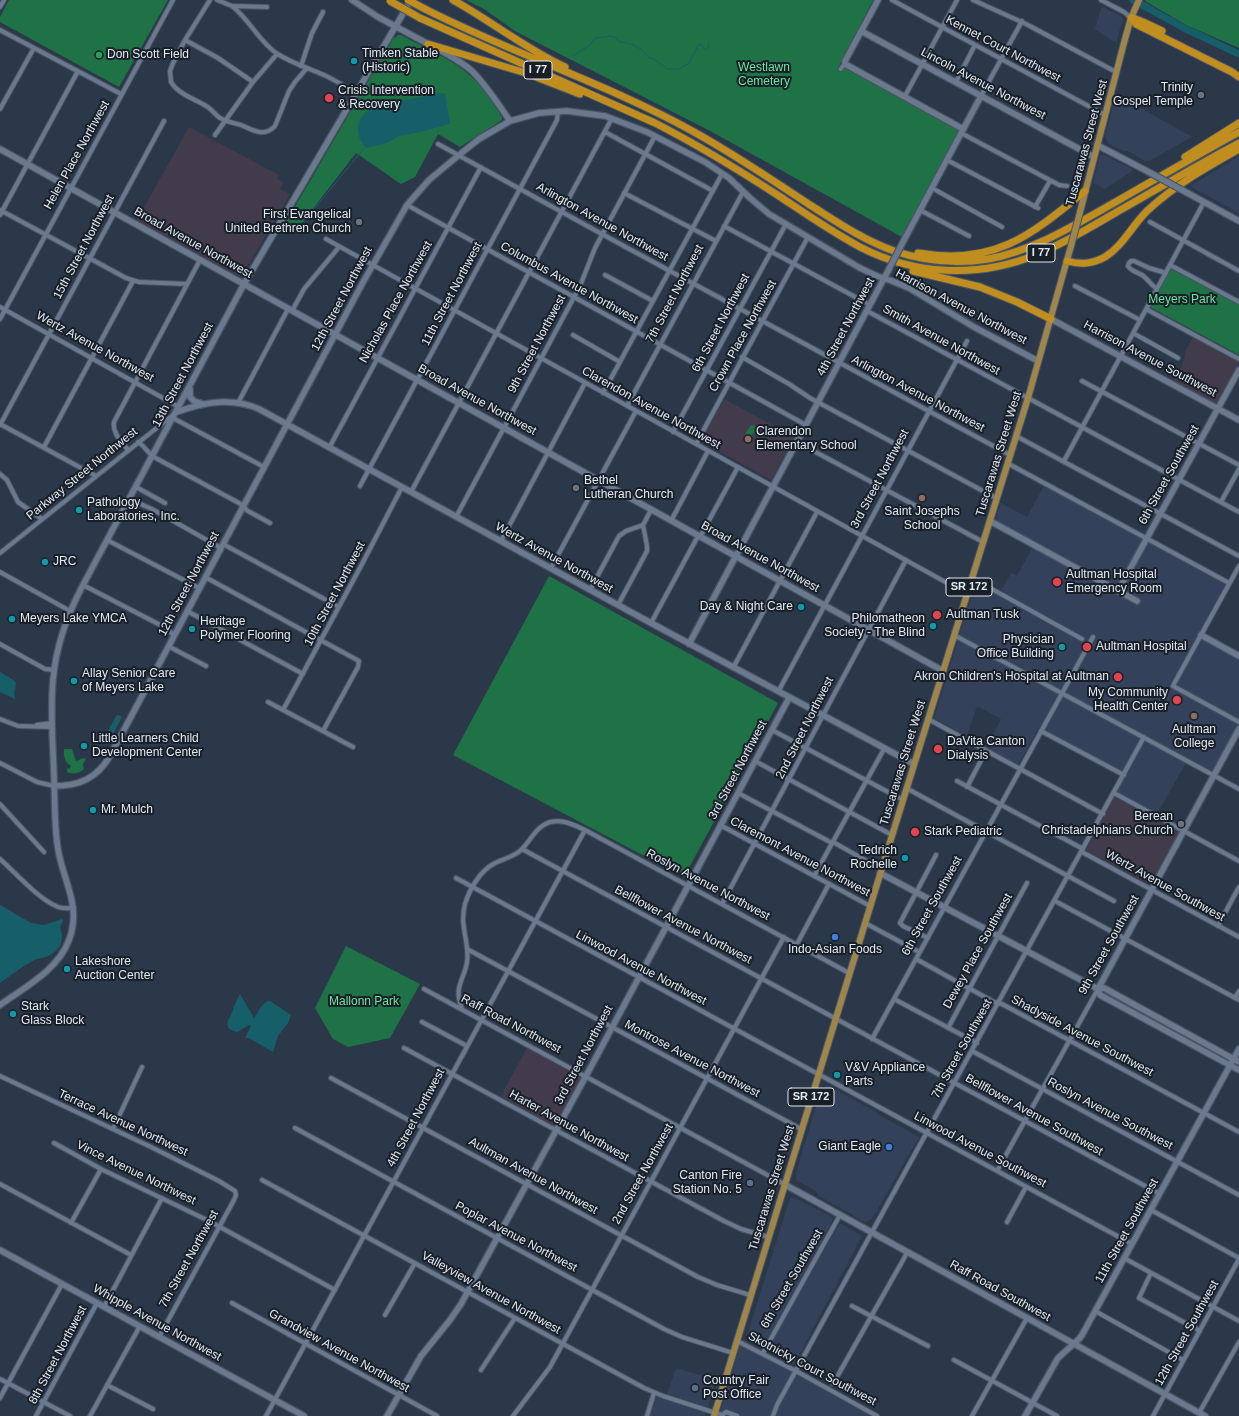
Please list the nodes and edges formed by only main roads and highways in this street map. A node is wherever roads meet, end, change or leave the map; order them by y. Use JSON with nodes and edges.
{"nodes":[{"id":1,"x":410,"y":0,"type":"edge"},
{"id":2,"x":453,"y":0,"type":"edge"},
{"id":3,"x":1139,"y":0,"type":"edge"},
{"id":4,"x":389,"y":1,"type":"edge"},
{"id":5,"x":1131,"y":18,"type":"junction"},
{"id":6,"x":428,"y":44,"type":"road end"},
{"id":7,"x":1239,"y":71,"type":"edge"},
{"id":8,"x":1239,"y":77,"type":"edge"},
{"id":9,"x":631,"y":101,"type":"junction"},
{"id":10,"x":655,"y":123,"type":"junction"},
{"id":11,"x":1239,"y":123,"type":"edge"},
{"id":12,"x":1239,"y":132,"type":"edge"},
{"id":13,"x":1239,"y":143,"type":"edge"},
{"id":14,"x":1239,"y":149,"type":"edge"},
{"id":15,"x":1085,"y":191,"type":"junction"},
{"id":16,"x":1124,"y":197,"type":"junction"},
{"id":17,"x":827,"y":227,"type":"junction"},
{"id":18,"x":862,"y":237,"type":"junction"},
{"id":19,"x":1067,"y":261,"type":"junction"},
{"id":20,"x":1051,"y":319,"type":"junction"},
{"id":21,"x":714,"y":1414,"type":"edge"}],
"edges":[{"from":1,"to":9,"type":"highway","number":"I 77","bridge":true},
{"from":2,"to":9,"type":"highway"},
{"from":3,"to":5,"type":"main road","name":"Tuscarawas Street West","number":"SR 172"},
{"from":4,"to":10,"type":"highway","number":"I 77","bridge":true},
{"from":5,"to":7,"type":"highway"},
{"from":5,"to":8,"type":"highway"},
{"from":5,"to":15,"type":"main road","name":"Tuscarawas Street West","number":"SR 172"},
{"from":6,"to":10,"type":"highway"},
{"from":9,"to":18,"type":"highway","number":"I 77"},
{"from":10,"to":17,"type":"highway","number":"I 77"},
{"from":11,"to":16,"type":"highway"},
{"from":12,"to":16,"type":"highway","number":"I 77"},
{"from":13,"to":17,"type":"highway","number":"I 77"},
{"from":14,"to":19,"type":"highway"},
{"from":15,"to":18,"type":"highway"},
{"from":15,"to":19,"type":"main road","name":"Tuscarawas Street West","number":"SR 172","bridge":true},
{"from":16,"to":18,"type":"highway","number":"I 77"},
{"from":17,"to":20,"type":"highway"},
{"from":19,"to":20,"type":"main road","name":"Tuscarawas Street West","number":"SR 172"},
{"from":20,"to":21,"type":"main road","name":"Tuscarawas Street West","number":"SR 172"}]}
